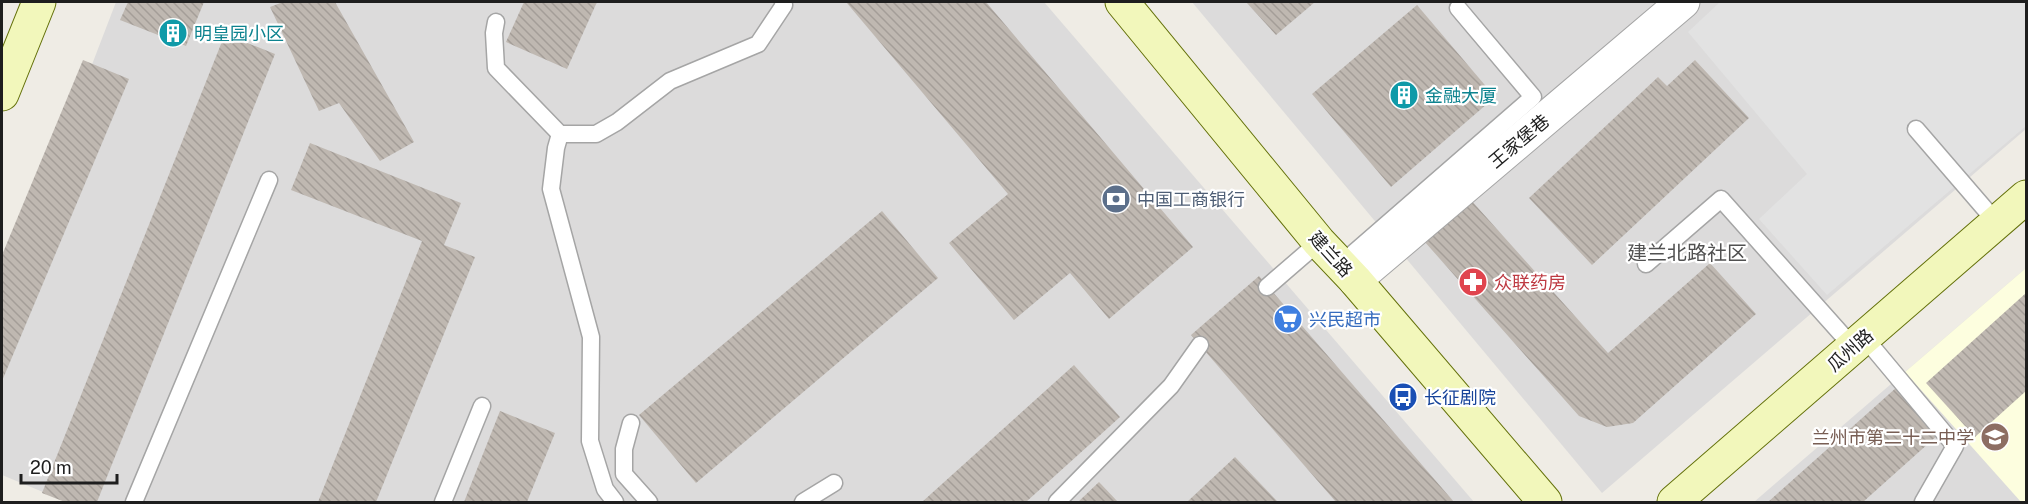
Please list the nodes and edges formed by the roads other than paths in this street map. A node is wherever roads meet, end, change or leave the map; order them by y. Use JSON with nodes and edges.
{"nodes":[{"id":1,"x":39,"y":2,"type":"edge"},
{"id":2,"x":783,"y":2,"type":"edge"},
{"id":3,"x":1122,"y":2,"type":"edge"},
{"id":4,"x":1683,"y":2,"type":"edge"},
{"id":5,"x":1458,"y":8,"type":"dead end"},
{"id":6,"x":496,"y":22,"type":"dead end"},
{"id":7,"x":2,"y":94,"type":"edge"},
{"id":8,"x":1916,"y":129,"type":"dead end"},
{"id":9,"x":560,"y":134,"type":"junction"},
{"id":10,"x":269,"y":180,"type":"dead end"},
{"id":11,"x":2026,"y":197,"type":"edge"},
{"id":12,"x":1997,"y":223,"type":"junction"},
{"id":13,"x":1338,"y":262,"type":"junction"},
{"id":14,"x":1646,"y":264,"type":"dead end"},
{"id":15,"x":1268,"y":286,"type":"dead end"},
{"id":16,"x":1859,"y":342,"type":"junction"},
{"id":17,"x":1200,"y":345,"type":"dead end"},
{"id":18,"x":482,"y":406,"type":"dead end"},
{"id":19,"x":631,"y":423,"type":"dead end"},
{"id":20,"x":834,"y":483,"type":"dead end"},
{"id":21,"x":134,"y":502,"type":"edge"},
{"id":22,"x":443,"y":502,"type":"edge"},
{"id":23,"x":615,"y":502,"type":"edge"},
{"id":24,"x":649,"y":502,"type":"edge"},
{"id":25,"x":804,"y":502,"type":"edge"},
{"id":26,"x":1057,"y":502,"type":"edge"},
{"id":27,"x":1545,"y":502,"type":"edge"},
{"id":28,"x":1674,"y":502,"type":"edge"},
{"id":29,"x":1923,"y":502,"type":"edge"}],
"edges":[{"from":1,"to":7,"type":"street"},
{"from":2,"to":9,"type":"lane"},
{"from":3,"to":13,"type":"street","name":"建兰路"},
{"from":4,"to":13,"type":"street","name":"王家堡巷"},
{"from":5,"to":13,"type":"lane"},
{"from":6,"to":9,"type":"lane"},
{"from":8,"to":12,"type":"lane"},
{"from":9,"to":23,"type":"lane"},
{"from":10,"to":21,"type":"lane"},
{"from":11,"to":12,"type":"street","name":"瓜州路"},
{"from":12,"to":16,"type":"street","name":"瓜州路"},
{"from":13,"to":15,"type":"lane"},
{"from":13,"to":27,"type":"street","name":"建兰路"},
{"from":14,"to":16,"type":"lane"},
{"from":16,"to":28,"type":"street","name":"瓜州路"},
{"from":16,"to":29,"type":"lane"},
{"from":17,"to":26,"type":"lane"},
{"from":18,"to":22,"type":"lane"},
{"from":19,"to":24,"type":"lane"},
{"from":20,"to":25,"type":"lane"}]}
